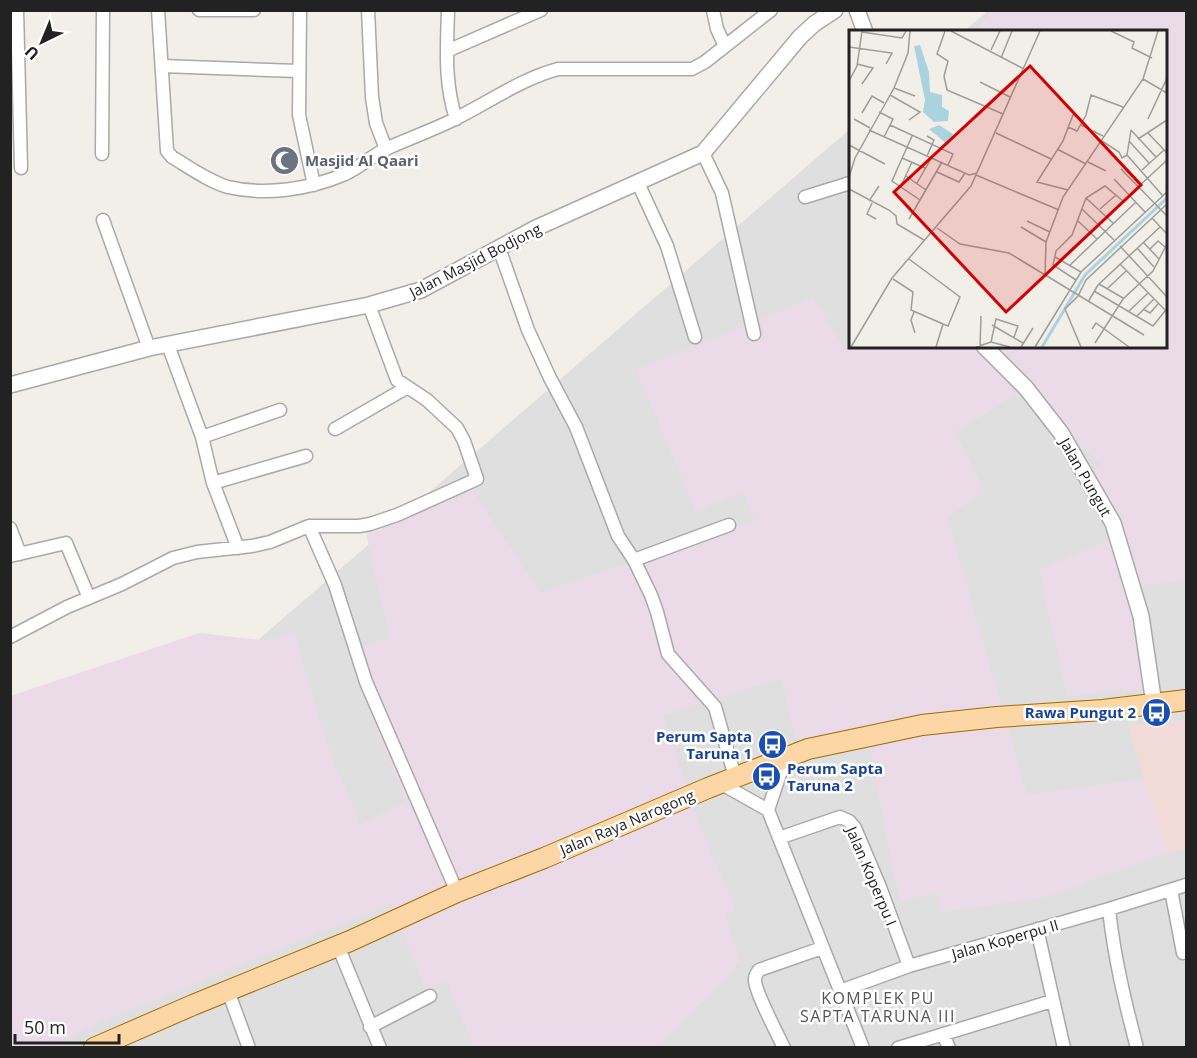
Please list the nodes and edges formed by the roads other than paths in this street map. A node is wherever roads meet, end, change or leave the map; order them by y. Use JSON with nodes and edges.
{"nodes":[{"id":1,"x":17,"y":10,"type":"edge"},
{"id":2,"x":158,"y":10,"type":"edge"},
{"id":3,"x":200,"y":10,"type":"edge"},
{"id":4,"x":254,"y":10,"type":"edge"},
{"id":5,"x":300,"y":10,"type":"edge"},
{"id":6,"x":368,"y":10,"type":"edge"},
{"id":7,"x":448,"y":10,"type":"edge"},
{"id":8,"x":541,"y":10,"type":"edge"},
{"id":9,"x":713,"y":10,"type":"edge"},
{"id":10,"x":771,"y":10,"type":"edge"},
{"id":11,"x":835,"y":10,"type":"edge"},
{"id":12,"x":857,"y":10,"type":"edge"},
{"id":13,"x":103,"y":11,"type":"edge"},
{"id":14,"x":864,"y":30,"type":"edge"},
{"id":15,"x":725,"y":46,"type":"junction"},
{"id":16,"x":447,"y":51,"type":"junction"},
{"id":17,"x":162,"y":66,"type":"junction"},
{"id":18,"x":298,"y":71,"type":"junction"},
{"id":19,"x":456,"y":119,"type":"junction"},
{"id":20,"x":386,"y":149,"type":"junction"},
{"id":21,"x":703,"y":153,"type":"junction"},
{"id":22,"x":102,"y":154,"type":"dead end"},
{"id":23,"x":21,"y":168,"type":"dead end"},
{"id":24,"x":638,"y":183,"type":"junction"},
{"id":25,"x":849,"y":183,"type":"edge"},
{"id":26,"x":314,"y":185,"type":"junction"},
{"id":27,"x":805,"y":197,"type":"dead end"},
{"id":28,"x":104,"y":220,"type":"dead end"},
{"id":29,"x":499,"y":248,"type":"junction"},
{"id":30,"x":369,"y":304,"type":"junction"},
{"id":31,"x":754,"y":334,"type":"dead end"},
{"id":32,"x":696,"y":336,"type":"dead end"},
{"id":33,"x":168,"y":345,"type":"junction"},
{"id":34,"x":149,"y":348,"type":"junction"},
{"id":35,"x":986,"y":348,"type":"edge"},
{"id":36,"x":10,"y":385,"type":"edge"},
{"id":37,"x":406,"y":388,"type":"junction"},
{"id":38,"x":280,"y":410,"type":"dead end"},
{"id":39,"x":335,"y":429,"type":"dead end"},
{"id":40,"x":202,"y":437,"type":"junction"},
{"id":41,"x":306,"y":456,"type":"dead end"},
{"id":42,"x":213,"y":483,"type":"junction"},
{"id":43,"x":729,"y":525,"type":"dead end"},
{"id":44,"x":309,"y":526,"type":"junction"},
{"id":45,"x":10,"y":528,"type":"edge"},
{"id":46,"x":237,"y":548,"type":"junction"},
{"id":47,"x":15,"y":555,"type":"edge"},
{"id":48,"x":634,"y":560,"type":"junction"},
{"id":49,"x":89,"y":598,"type":"junction"},
{"id":50,"x":10,"y":637,"type":"edge"},
{"id":51,"x":1186,"y":700,"type":"edge"},
{"id":52,"x":1154,"y":704,"type":"junction"},
{"id":53,"x":786,"y":756,"type":"junction"},
{"id":54,"x":728,"y":780,"type":"junction"},
{"id":55,"x":768,"y":810,"type":"junction"},
{"id":56,"x":780,"y":838,"type":"junction"},
{"id":57,"x":1186,"y":885,"type":"edge"},
{"id":58,"x":1171,"y":890,"type":"junction"},
{"id":59,"x":456,"y":892,"type":"junction"},
{"id":60,"x":1109,"y":909,"type":"junction"},
{"id":61,"x":1037,"y":929,"type":"junction"},
{"id":62,"x":338,"y":945,"type":"junction"},
{"id":63,"x":822,"y":948,"type":"junction"},
{"id":64,"x":1183,"y":953,"type":"dead end"},
{"id":65,"x":909,"y":966,"type":"junction"},
{"id":66,"x":228,"y":991,"type":"junction"},
{"id":67,"x":840,"y":991,"type":"junction"},
{"id":68,"x":430,"y":996,"type":"dead end"},
{"id":69,"x":1052,"y":1001,"type":"junction"},
{"id":70,"x":370,"y":1026,"type":"junction"},
{"id":71,"x":943,"y":1034,"type":"junction"},
{"id":72,"x":94,"y":1047,"type":"edge"},
{"id":73,"x":249,"y":1047,"type":"edge"},
{"id":74,"x":380,"y":1047,"type":"edge"},
{"id":75,"x":784,"y":1047,"type":"edge"},
{"id":76,"x":863,"y":1047,"type":"edge"},
{"id":77,"x":898,"y":1047,"type":"edge"},
{"id":78,"x":949,"y":1047,"type":"edge"},
{"id":79,"x":1064,"y":1047,"type":"edge"},
{"id":80,"x":1137,"y":1047,"type":"edge"}],
"edges":[{"from":1,"to":23,"type":"street"},
{"from":2,"to":17,"type":"street"},
{"from":3,"to":4,"type":"street"},
{"from":5,"to":18,"type":"street"},
{"from":6,"to":20,"type":"street"},
{"from":7,"to":16,"type":"street"},
{"from":8,"to":16,"type":"street"},
{"from":9,"to":15,"type":"street"},
{"from":10,"to":15,"type":"street"},
{"from":11,"to":21,"type":"street","name":"Jalan Masjid Bodjong"},
{"from":12,"to":14,"type":"street"},
{"from":13,"to":22,"type":"street"},
{"from":15,"to":19,"type":"street"},
{"from":16,"to":19,"type":"street"},
{"from":17,"to":18,"type":"street"},
{"from":17,"to":26,"type":"street"},
{"from":18,"to":26,"type":"street"},
{"from":19,"to":20,"type":"street"},
{"from":20,"to":26,"type":"street"},
{"from":21,"to":24,"type":"street","name":"Jalan Masjid Bodjong"},
{"from":21,"to":31,"type":"street"},
{"from":24,"to":29,"type":"street","name":"Jalan Masjid Bodjong"},
{"from":24,"to":32,"type":"street"},
{"from":25,"to":27,"type":"street"},
{"from":28,"to":34,"type":"street"},
{"from":29,"to":30,"type":"street","name":"Jalan Masjid Bodjong"},
{"from":29,"to":48,"type":"street"},
{"from":30,"to":33,"type":"street","name":"Jalan Masjid Bodjong"},
{"from":30,"to":37,"type":"street"},
{"from":33,"to":34,"type":"street","name":"Jalan Masjid Bodjong"},
{"from":33,"to":40,"type":"street"},
{"from":34,"to":36,"type":"street","name":"Jalan Masjid Bodjong"},
{"from":35,"to":52,"type":"street","name":"Jalan Pungut"},
{"from":37,"to":39,"type":"street"},
{"from":37,"to":44,"type":"street"},
{"from":38,"to":40,"type":"street"},
{"from":40,"to":42,"type":"street"},
{"from":41,"to":42,"type":"street"},
{"from":42,"to":46,"type":"street"},
{"from":43,"to":48,"type":"street"},
{"from":44,"to":46,"type":"street"},
{"from":44,"to":59,"type":"street"},
{"from":45,"to":47,"type":"street"},
{"from":46,"to":49,"type":"street"},
{"from":47,"to":49,"type":"street"},
{"from":48,"to":54,"type":"street"},
{"from":49,"to":50,"type":"street"},
{"from":51,"to":52,"type":"main road","name":"Jalan Raya Narogong"},
{"from":52,"to":53,"type":"main road","name":"Jalan Raya Narogong"},
{"from":53,"to":54,"type":"main road","name":"Jalan Raya Narogong"},
{"from":53,"to":55,"type":"street"},
{"from":54,"to":55,"type":"street"},
{"from":54,"to":59,"type":"main road","name":"Jalan Raya Narogong"},
{"from":55,"to":56,"type":"street"},
{"from":56,"to":63,"type":"street"},
{"from":56,"to":65,"type":"street","name":"Jalan Koperpu I"},
{"from":57,"to":58,"type":"street","name":"Jalan Koperpu II"},
{"from":58,"to":60,"type":"street","name":"Jalan Koperpu II"},
{"from":58,"to":64,"type":"street"},
{"from":59,"to":62,"type":"main road","name":"Jalan Raya Narogong"},
{"from":60,"to":61,"type":"street","name":"Jalan Koperpu II"},
{"from":60,"to":80,"type":"street"},
{"from":61,"to":65,"type":"street","name":"Jalan Koperpu II"},
{"from":61,"to":69,"type":"street"},
{"from":62,"to":66,"type":"main road","name":"Jalan Raya Narogong"},
{"from":62,"to":70,"type":"street"},
{"from":63,"to":67,"type":"street"},
{"from":63,"to":75,"type":"street"},
{"from":65,"to":67,"type":"street","name":"Jalan Koperpu II"},
{"from":66,"to":72,"type":"main road","name":"Jalan Raya Narogong"},
{"from":66,"to":73,"type":"street"},
{"from":67,"to":76,"type":"street"},
{"from":68,"to":70,"type":"street"},
{"from":69,"to":71,"type":"street"},
{"from":69,"to":79,"type":"street"},
{"from":70,"to":74,"type":"street"},
{"from":71,"to":77,"type":"street"},
{"from":71,"to":78,"type":"street"}]}
